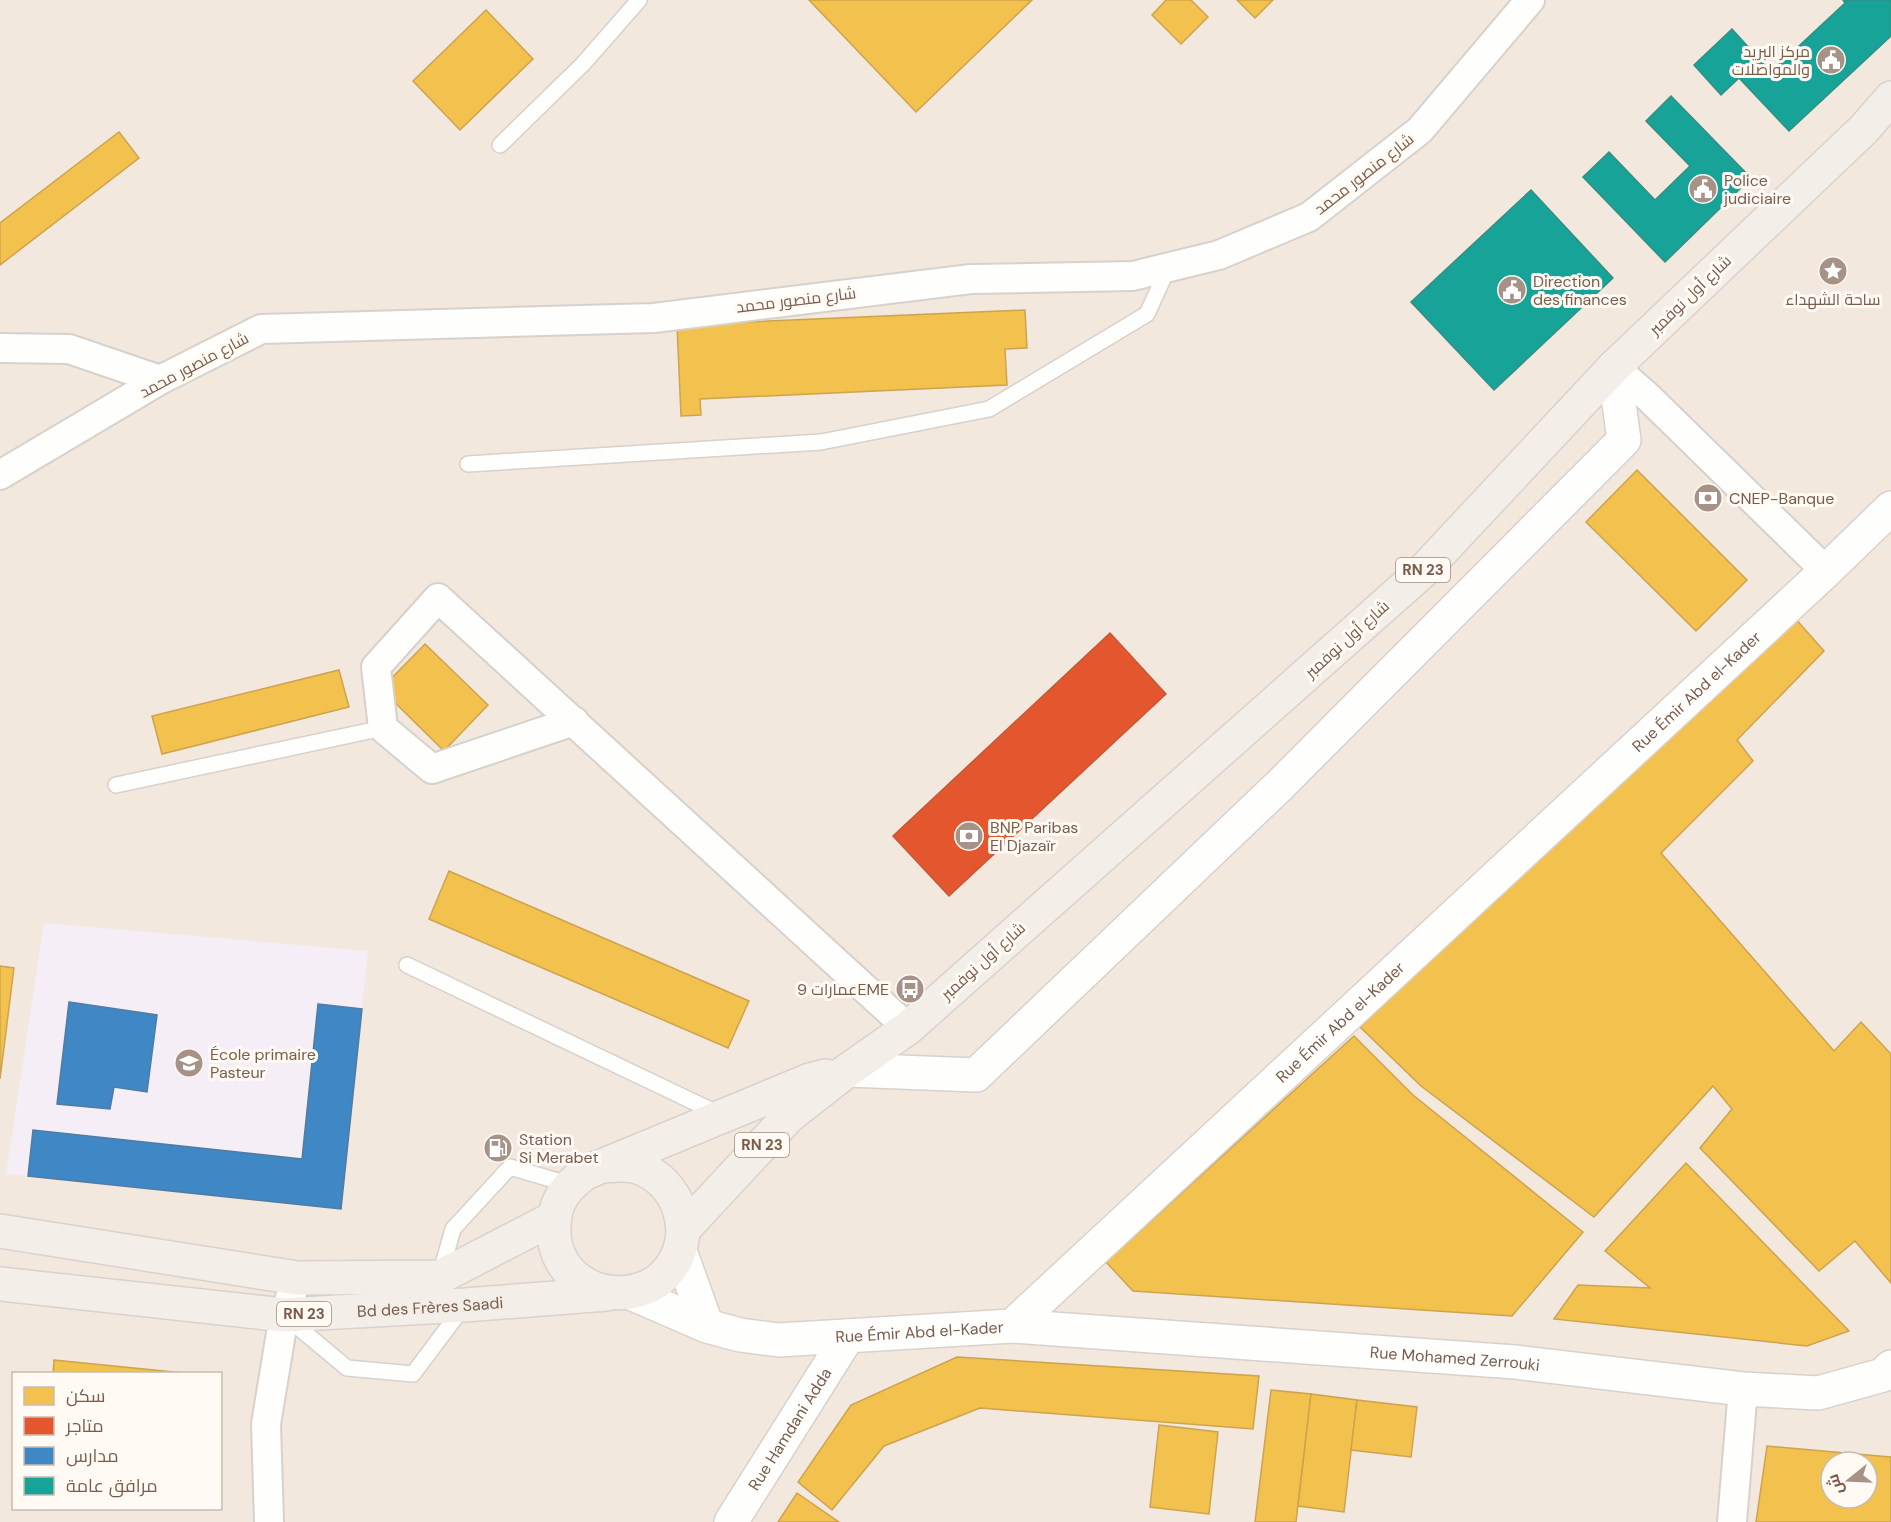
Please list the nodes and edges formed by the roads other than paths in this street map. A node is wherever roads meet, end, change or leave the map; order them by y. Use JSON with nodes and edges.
{"nodes":[{"id":1,"x":639,"y":0,"type":"edge"},
{"id":2,"x":1530,"y":0,"type":"edge"},
{"id":3,"x":1891,"y":98,"type":"edge"},
{"id":4,"x":500,"y":146,"type":"dead end"},
{"id":5,"x":1168,"y":268,"type":"junction"},
{"id":6,"x":0,"y":348,"type":"edge"},
{"id":7,"x":1614,"y":367,"type":"junction"},
{"id":8,"x":160,"y":380,"type":"junction"},
{"id":9,"x":468,"y":464,"type":"dead end"},
{"id":10,"x":0,"y":475,"type":"edge"},
{"id":11,"x":1891,"y":508,"type":"edge"},
{"id":12,"x":1826,"y":571,"type":"junction"},
{"id":13,"x":574,"y":721,"type":"junction"},
{"id":14,"x":383,"y":728,"type":"junction"},
{"id":15,"x":116,"y":785,"type":"dead end"},
{"id":16,"x":407,"y":965,"type":"dead end"},
{"id":17,"x":908,"y":1028,"type":"junction"},
{"id":18,"x":848,"y":1070,"type":"junction"},
{"id":19,"x":724,"y":1117,"type":"junction"},
{"id":20,"x":603,"y":1166,"type":"junction"},
{"id":21,"x":571,"y":1185,"type":"junction"},
{"id":22,"x":554,"y":1218,"type":"junction"},
{"id":23,"x":0,"y":1231,"type":"edge"},
{"id":24,"x":682,"y":1240,"type":"junction"},
{"id":25,"x":440,"y":1277,"type":"junction"},
{"id":26,"x":297,"y":1278,"type":"junction"},
{"id":27,"x":0,"y":1284,"type":"edge"},
{"id":28,"x":620,"y":1293,"type":"junction"},
{"id":29,"x":465,"y":1305,"type":"junction"},
{"id":30,"x":284,"y":1315,"type":"junction"},
{"id":31,"x":707,"y":1326,"type":"junction"},
{"id":32,"x":1012,"y":1326,"type":"junction"},
{"id":33,"x":848,"y":1336,"type":"junction"},
{"id":34,"x":1891,"y":1367,"type":"edge"},
{"id":35,"x":1743,"y":1389,"type":"junction"},
{"id":36,"x":269,"y":1522,"type":"edge"},
{"id":37,"x":731,"y":1522,"type":"edge"},
{"id":38,"x":1732,"y":1522,"type":"edge"}],
"edges":[{"from":1,"to":4,"type":"lane"},
{"from":2,"to":5,"type":"street","name":"شارع منصور محمد"},
{"from":3,"to":7,"type":"main road","name":"شارع أول نوفمبر","number":"RN 23"},
{"from":5,"to":8,"type":"street","name":"شارع منصور محمد"},
{"from":5,"to":9,"type":"lane"},
{"from":6,"to":8,"type":"street"},
{"from":7,"to":12,"type":"street"},
{"from":7,"to":17,"type":"main road","name":"شارع أول نوفمبر","number":"RN 23"},
{"from":7,"to":18,"type":"street"},
{"from":8,"to":10,"type":"street","name":"شارع منصور محمد"},
{"from":11,"to":12,"type":"street","name":"Rue Émir Abd el-Kader"},
{"from":12,"to":32,"type":"street","name":"Rue Émir Abd el-Kader"},
{"from":13,"to":14,"type":"street"},
{"from":13,"to":14,"type":"street"},
{"from":13,"to":17,"type":"street"},
{"from":14,"to":15,"type":"lane"},
{"from":16,"to":19,"type":"lane"},
{"from":17,"to":18,"type":"main road","name":"شارع أول نوفمبر","number":"RN 23"},
{"from":18,"to":19,"type":"main road","number":"RN 23"},
{"from":18,"to":24,"type":"main road","number":"RN 23"},
{"from":19,"to":20,"type":"main road","number":"RN 23"},
{"from":20,"to":21,"type":"main road"},
{"from":20,"to":24,"type":"main road"},
{"from":21,"to":22,"type":"main road"},
{"from":21,"to":25,"type":"lane"},
{"from":22,"to":25,"type":"main road","name":"Bd des Frères Saadi","number":"RN 23"},
{"from":22,"to":28,"type":"main road"},
{"from":23,"to":26,"type":"main road","name":"Bd des Frères Saadi","number":"RN 23"},
{"from":24,"to":28,"type":"main road"},
{"from":24,"to":31,"type":"street"},
{"from":25,"to":26,"type":"main road","name":"Bd des Frères Saadi","number":"RN 23"},
{"from":26,"to":30,"type":"street"},
{"from":27,"to":30,"type":"main road","name":"Bd des Frères Saadi","number":"RN 23"},
{"from":28,"to":29,"type":"main road","name":"Bd des Frères Saadi","number":"RN 23"},
{"from":28,"to":31,"type":"street","name":"Rue Émir Abd el-Kader"},
{"from":29,"to":30,"type":"main road","name":"Bd des Frères Saadi","number":"RN 23"},
{"from":29,"to":30,"type":"lane"},
{"from":30,"to":36,"type":"street"},
{"from":31,"to":33,"type":"street","name":"Rue Émir Abd el-Kader"},
{"from":32,"to":33,"type":"street","name":"Rue Émir Abd el-Kader"},
{"from":32,"to":35,"type":"street","name":"Rue Mohamed Zerrouki"},
{"from":33,"to":37,"type":"street","name":"Rue Hamdani Adda"},
{"from":34,"to":35,"type":"street","name":"Rue Mohamed Zerrouki"},
{"from":35,"to":38,"type":"street"}]}
